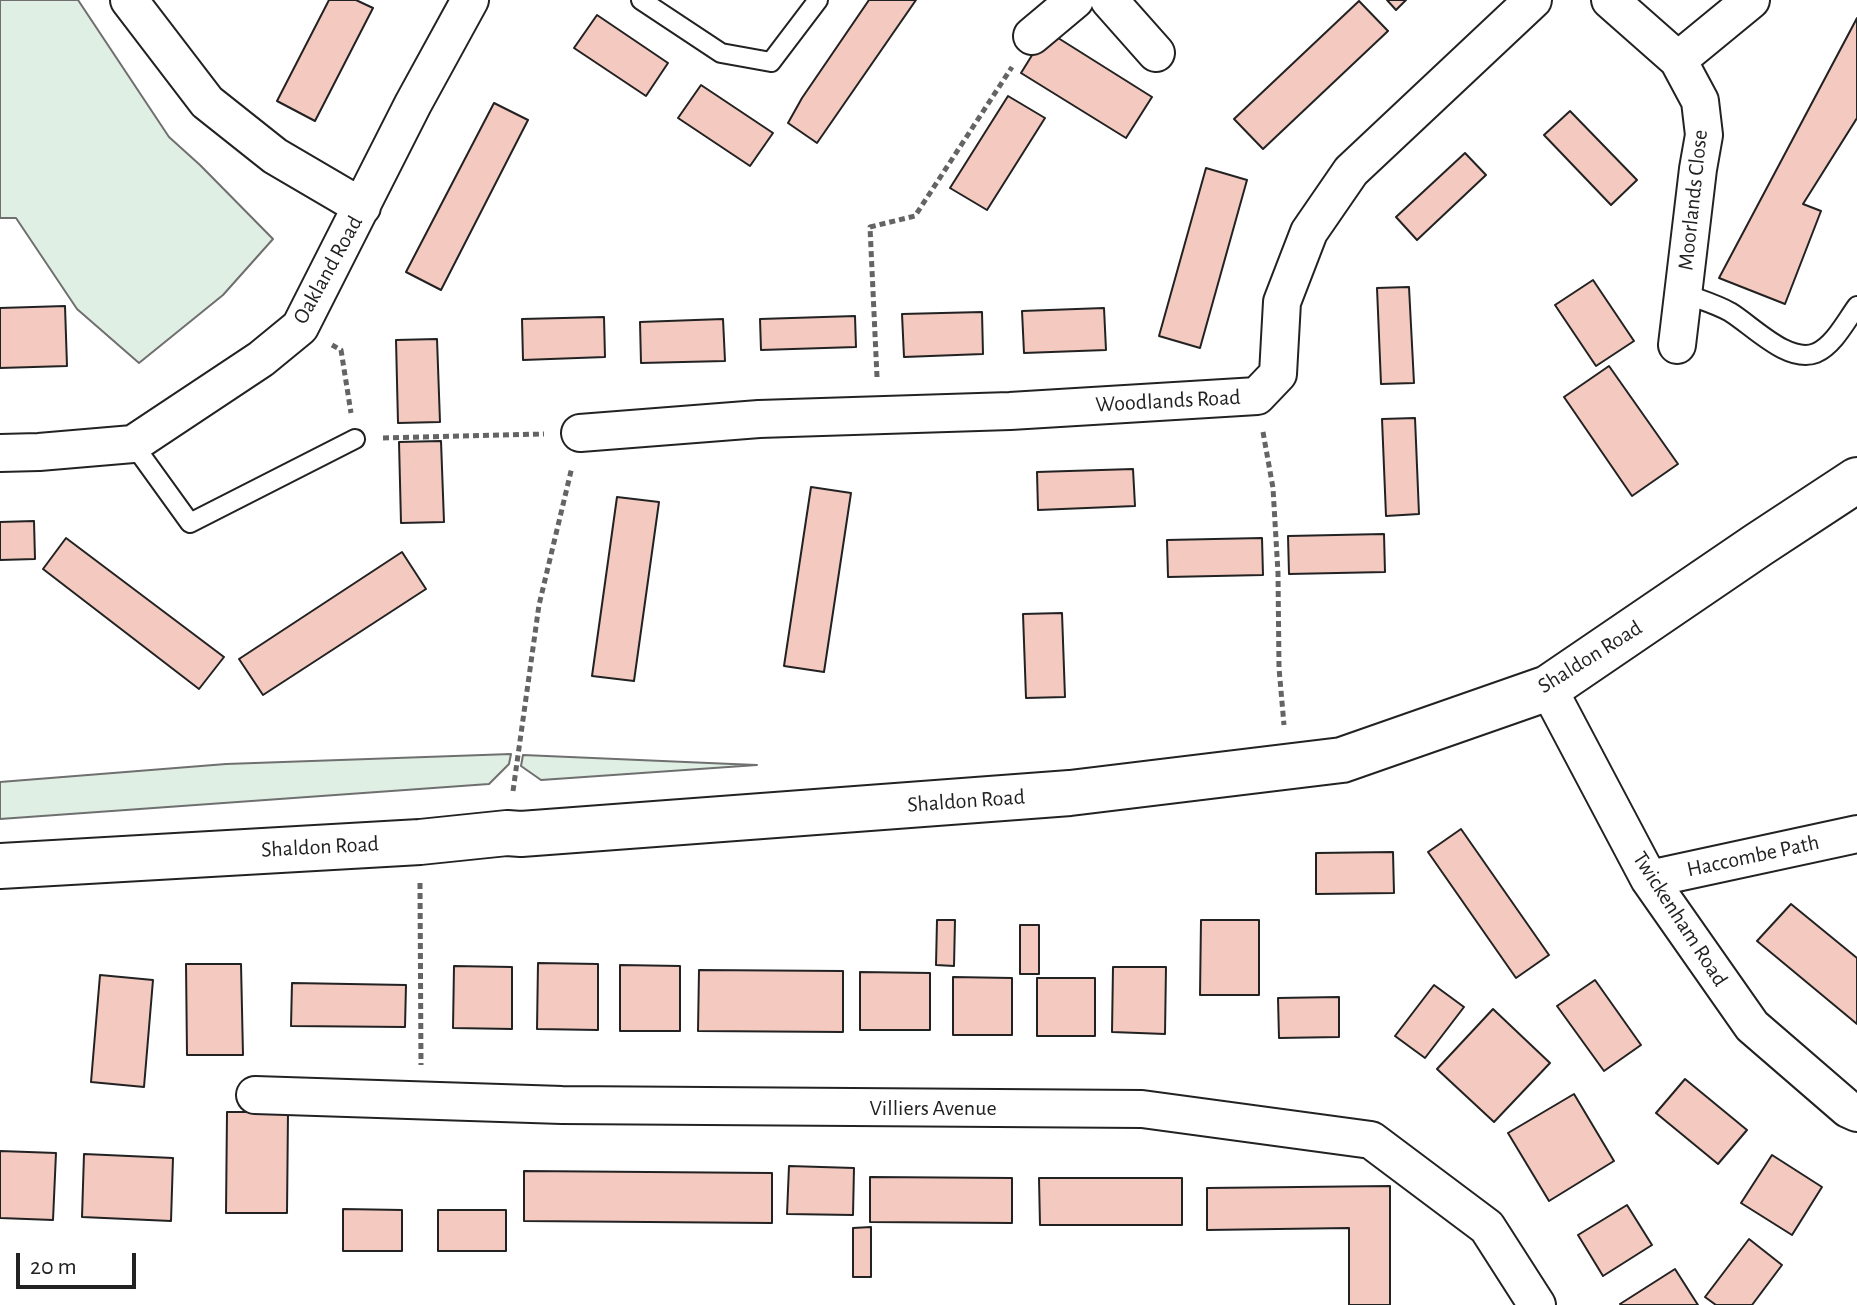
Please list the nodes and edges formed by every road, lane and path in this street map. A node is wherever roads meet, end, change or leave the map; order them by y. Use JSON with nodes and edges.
{"nodes":[{"id":1,"x":129,"y":0,"type":"edge"},
{"id":2,"x":470,"y":0,"type":"edge"},
{"id":3,"x":641,"y":0,"type":"edge"},
{"id":4,"x":818,"y":0,"type":"edge"},
{"id":5,"x":1075,"y":0,"type":"edge"},
{"id":6,"x":1109,"y":0,"type":"edge"},
{"id":7,"x":1533,"y":0,"type":"edge"},
{"id":8,"x":1610,"y":0,"type":"edge"},
{"id":9,"x":1751,"y":0,"type":"edge"},
{"id":10,"x":1032,"y":36,"type":"joint"},
{"id":11,"x":1156,"y":53,"type":"dead end"},
{"id":12,"x":1678,"y":60,"type":"junction"},
{"id":13,"x":362,"y":207,"type":"junction"},
{"id":14,"x":1683,"y":293,"type":"junction"},
{"id":15,"x":1857,"y":306,"type":"edge"},
{"id":16,"x":300,"y":327,"type":"junction"},
{"id":17,"x":1677,"y":345,"type":"dead end"},
{"id":18,"x":1257,"y":396,"type":"junction"},
{"id":19,"x":879,"y":415,"type":"junction"},
{"id":20,"x":580,"y":433,"type":"junction"},
{"id":21,"x":355,"y":439,"type":"junction"},
{"id":22,"x":133,"y":444,"type":"junction"},
{"id":23,"x":0,"y":453,"type":"edge"},
{"id":24,"x":1857,"y":480,"type":"edge"},
{"id":25,"x":1548,"y":688,"type":"junction"},
{"id":26,"x":1288,"y":767,"type":"junction"},
{"id":27,"x":507,"y":833,"type":"junction"},
{"id":28,"x":1857,"y":834,"type":"edge"},
{"id":29,"x":420,"y":842,"type":"junction"},
{"id":30,"x":0,"y":866,"type":"edge"},
{"id":31,"x":1649,"y":879,"type":"junction"},
{"id":32,"x":255,"y":1095,"type":"dead end"},
{"id":33,"x":421,"y":1101,"type":"junction"},
{"id":34,"x":1857,"y":1113,"type":"edge"},
{"id":35,"x":1537,"y":1305,"type":"edge"}],
"edges":[{"from":1,"to":13,"type":"street"},
{"from":2,"to":13,"type":"street","name":"Oakland Road"},
{"from":3,"to":4,"type":"lane"},
{"from":5,"to":10,"type":"street"},
{"from":6,"to":11,"type":"street"},
{"from":7,"to":18,"type":"street","name":"Woodlands Road"},
{"from":8,"to":12,"type":"street"},
{"from":9,"to":12,"type":"street"},
{"from":10,"to":19,"type":"path"},
{"from":12,"to":14,"type":"street","name":"Moorlands Close"},
{"from":13,"to":16,"type":"street","name":"Oakland Road"},
{"from":14,"to":15,"type":"lane"},
{"from":14,"to":17,"type":"street","name":"Moorlands Close"},
{"from":16,"to":21,"type":"path"},
{"from":16,"to":22,"type":"street","name":"Oakland Road"},
{"from":18,"to":19,"type":"street","name":"Woodlands Road"},
{"from":18,"to":26,"type":"path"},
{"from":19,"to":20,"type":"street","name":"Woodlands Road"},
{"from":20,"to":21,"type":"path"},
{"from":20,"to":27,"type":"path"},
{"from":21,"to":22,"type":"lane"},
{"from":22,"to":23,"type":"street","name":"Oakland Road"},
{"from":24,"to":25,"type":"street","name":"Shaldon Road"},
{"from":25,"to":26,"type":"street","name":"Shaldon Road"},
{"from":25,"to":31,"type":"street","name":"Twickenham Road"},
{"from":26,"to":27,"type":"street","name":"Shaldon Road"},
{"from":27,"to":29,"type":"street","name":"Shaldon Road"},
{"from":28,"to":31,"type":"street","name":"Haccombe Path"},
{"from":29,"to":30,"type":"street","name":"Shaldon Road"},
{"from":29,"to":33,"type":"path"},
{"from":31,"to":34,"type":"street","name":"Twickenham Road"},
{"from":32,"to":33,"type":"street","name":"Villiers Avenue"},
{"from":33,"to":35,"type":"street","name":"Villiers Avenue"}]}
